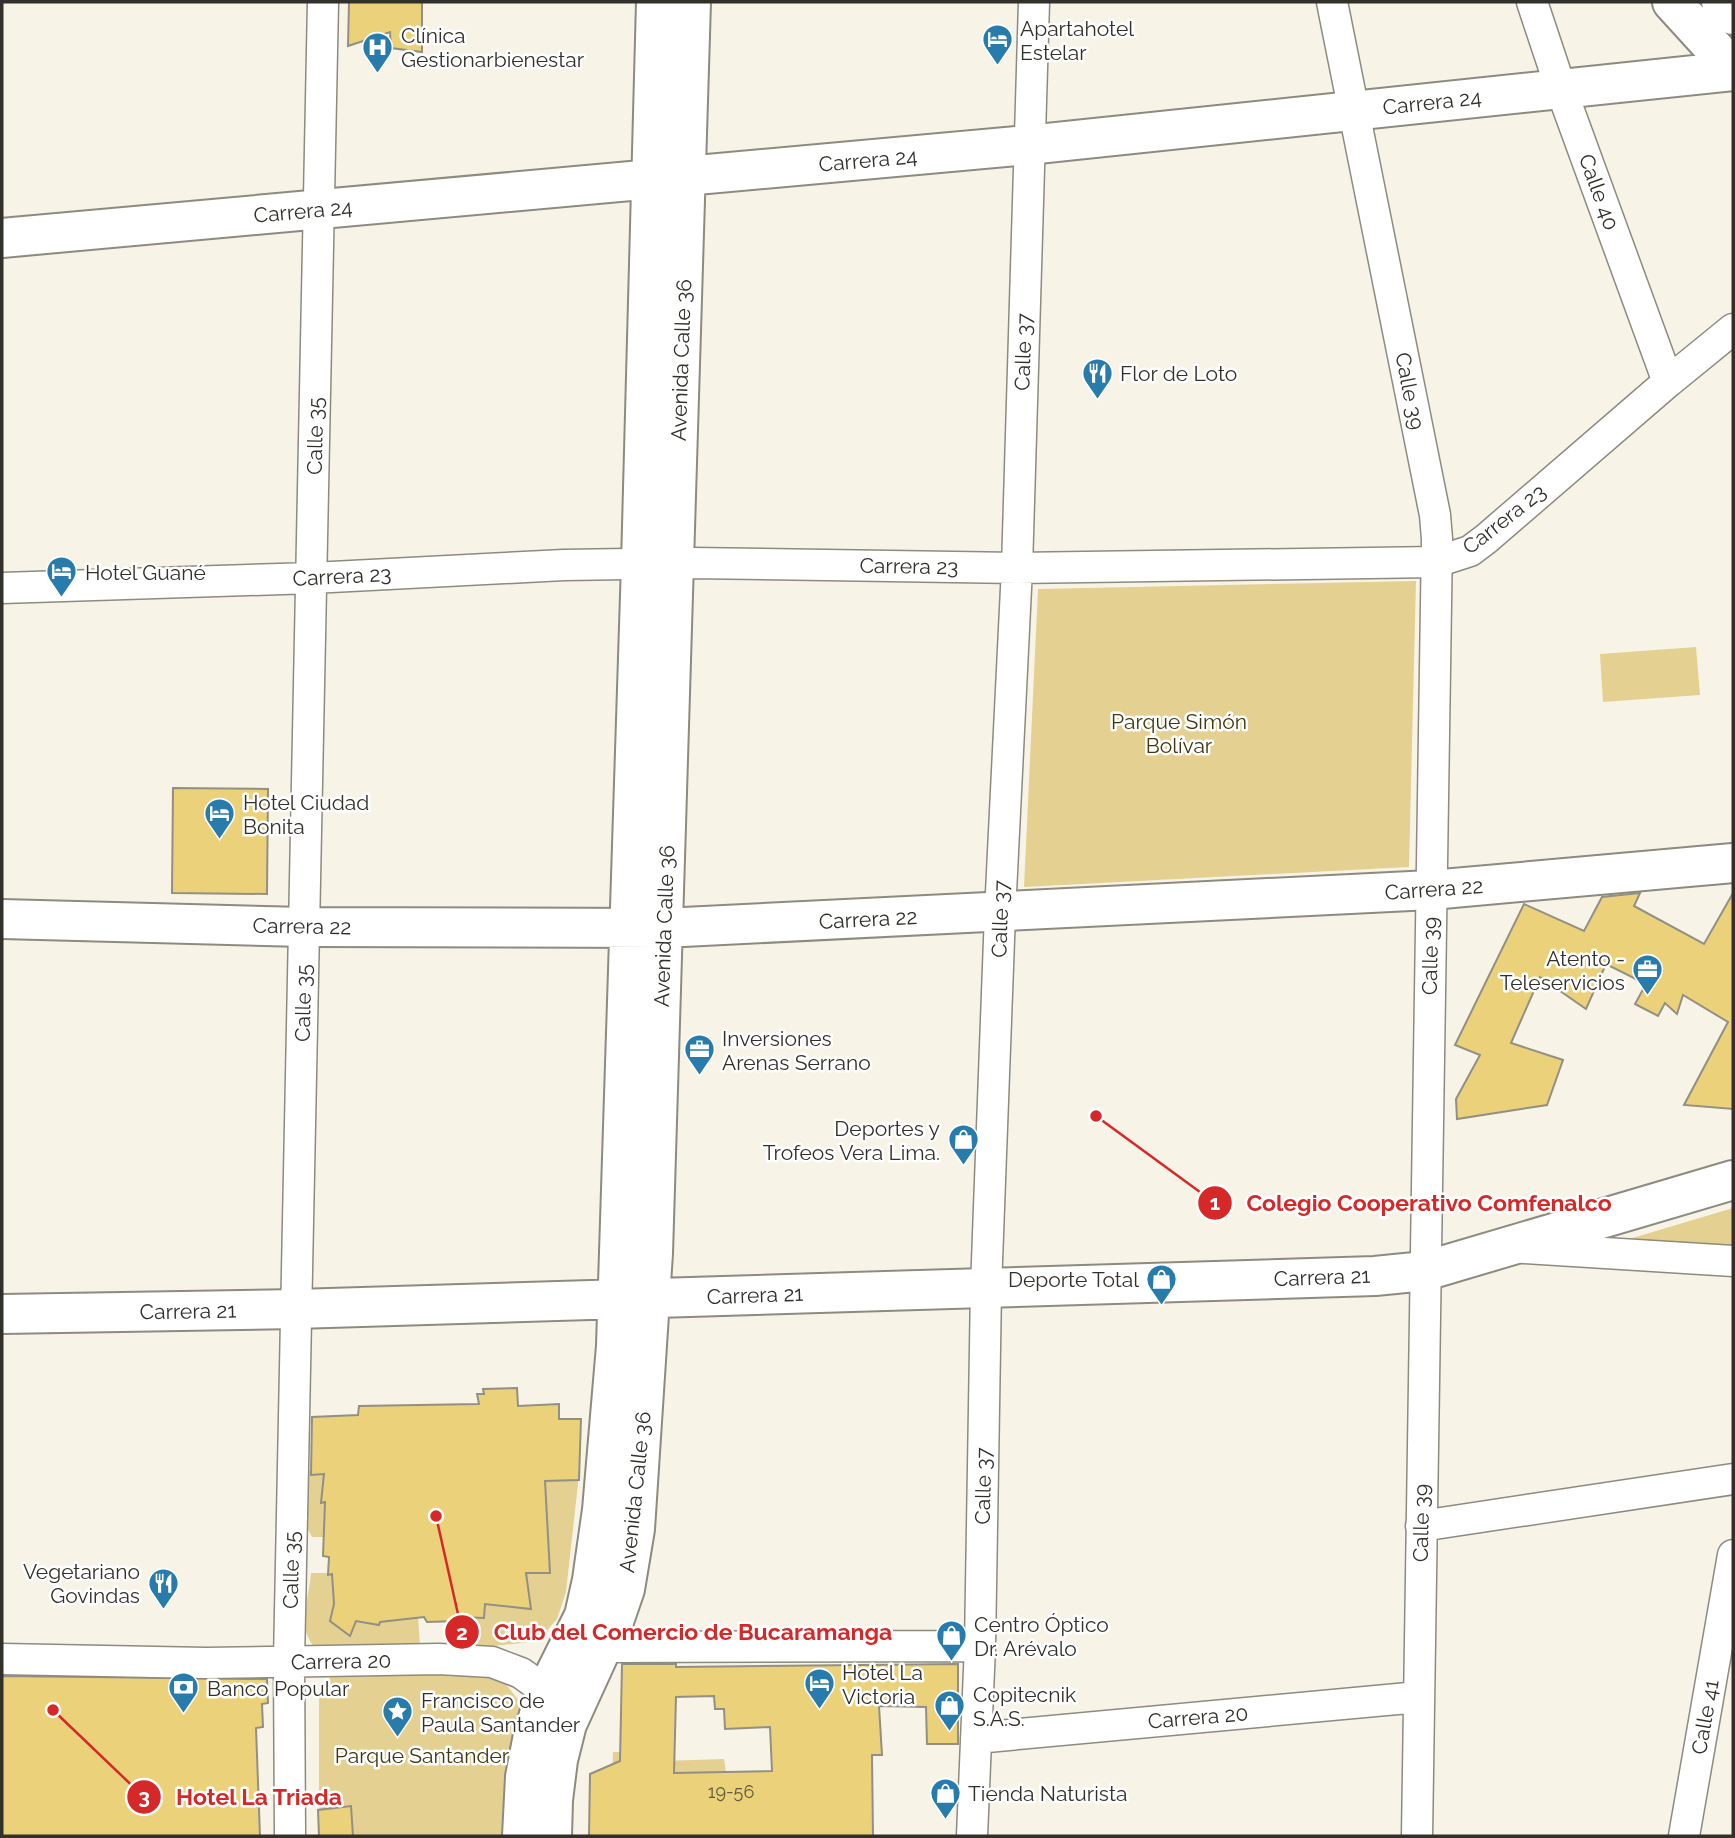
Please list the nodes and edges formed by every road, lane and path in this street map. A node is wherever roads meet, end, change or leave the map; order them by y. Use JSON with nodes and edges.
{"nodes":[{"id":1,"x":323,"y":2,"type":"edge"},
{"id":2,"x":656,"y":2,"type":"edge"},
{"id":3,"x":691,"y":2,"type":"edge"},
{"id":4,"x":1034,"y":2,"type":"edge"},
{"id":5,"x":1332,"y":2,"type":"edge"},
{"id":6,"x":1532,"y":2,"type":"edge"},
{"id":7,"x":1672,"y":2,"type":"edge"},
{"id":8,"x":1721,"y":2,"type":"edge"},
{"id":9,"x":1733,"y":15,"type":"edge"},
{"id":10,"x":1733,"y":70,"type":"edge"},
{"id":11,"x":1561,"y":89,"type":"junction"},
{"id":12,"x":1354,"y":111,"type":"junction"},
{"id":13,"x":1028,"y":145,"type":"junction"},
{"id":14,"x":669,"y":178,"type":"junction"},
{"id":15,"x":319,"y":210,"type":"junction"},
{"id":16,"x":2,"y":238,"type":"edge"},
{"id":17,"x":1733,"y":329,"type":"edge"},
{"id":18,"x":1668,"y":382,"type":"junction"},
{"id":19,"x":1436,"y":562,"type":"junction"},
{"id":20,"x":658,"y":564,"type":"junction"},
{"id":21,"x":1017,"y":568,"type":"junction"},
{"id":22,"x":312,"y":578,"type":"junction"},
{"id":23,"x":2,"y":588,"type":"edge"},
{"id":24,"x":1733,"y":863,"type":"edge"},
{"id":25,"x":1431,"y":890,"type":"junction"},
{"id":26,"x":1000,"y":913,"type":"junction"},
{"id":27,"x":2,"y":919,"type":"edge"},
{"id":28,"x":304,"y":927,"type":"junction"},
{"id":29,"x":647,"y":928,"type":"junction"},
{"id":30,"x":1733,"y":1180,"type":"edge"},
{"id":31,"x":1505,"y":1247,"type":"junction"},
{"id":32,"x":1733,"y":1261,"type":"edge"},
{"id":33,"x":1425,"y":1271,"type":"junction"},
{"id":34,"x":986,"y":1288,"type":"junction"},
{"id":35,"x":635,"y":1299,"type":"junction"},
{"id":36,"x":296,"y":1309,"type":"junction"},
{"id":37,"x":2,"y":1314,"type":"edge"},
{"id":38,"x":1733,"y":1479,"type":"edge"},
{"id":39,"x":1421,"y":1526,"type":"junction"},
{"id":40,"x":1733,"y":1555,"type":"edge"},
{"id":41,"x":980,"y":1646,"type":"junction"},
{"id":42,"x":602,"y":1647,"type":"junction"},
{"id":43,"x":2,"y":1659,"type":"edge"},
{"id":44,"x":289,"y":1661,"type":"junction"},
{"id":45,"x":545,"y":1693,"type":"junction"},
{"id":46,"x":1419,"y":1696,"type":"junction"},
{"id":47,"x":976,"y":1738,"type":"junction"},
{"id":48,"x":290,"y":1836,"type":"edge"},
{"id":49,"x":522,"y":1836,"type":"edge"},
{"id":50,"x":552,"y":1836,"type":"edge"},
{"id":51,"x":972,"y":1836,"type":"edge"},
{"id":52,"x":1417,"y":1836,"type":"edge"},
{"id":53,"x":1684,"y":1836,"type":"edge"}],
"edges":[{"from":1,"to":15,"type":"street","name":"Calle 35"},
{"from":2,"to":14,"type":"street","name":"Avenida Calle 36"},
{"from":3,"to":14,"type":"street","name":"Avenida Calle 36"},
{"from":4,"to":13,"type":"street","name":"Calle 37"},
{"from":5,"to":12,"type":"street","name":"Calle 39"},
{"from":6,"to":11,"type":"street","name":"Calle 40"},
{"from":7,"to":10,"type":"street"},
{"from":8,"to":9,"type":"street"},
{"from":10,"to":11,"type":"street","name":"Carrera 24"},
{"from":11,"to":12,"type":"street","name":"Carrera 24"},
{"from":11,"to":18,"type":"street","name":"Calle 40"},
{"from":12,"to":13,"type":"street","name":"Carrera 24"},
{"from":12,"to":19,"type":"street","name":"Calle 39"},
{"from":13,"to":14,"type":"street","name":"Carrera 24"},
{"from":13,"to":21,"type":"street","name":"Calle 37"},
{"from":14,"to":15,"type":"street","name":"Carrera 24"},
{"from":14,"to":20,"type":"street","name":"Avenida Calle 36"},
{"from":15,"to":16,"type":"street","name":"Carrera 24"},
{"from":15,"to":22,"type":"street","name":"Calle 35"},
{"from":17,"to":18,"type":"street","name":"Carrera 23"},
{"from":18,"to":19,"type":"street","name":"Carrera 23"},
{"from":19,"to":21,"type":"street","name":"Carrera 23"},
{"from":19,"to":25,"type":"street","name":"Calle 39"},
{"from":20,"to":21,"type":"street","name":"Carrera 23"},
{"from":20,"to":22,"type":"street","name":"Carrera 23"},
{"from":20,"to":29,"type":"street","name":"Avenida Calle 36"},
{"from":21,"to":26,"type":"street","name":"Calle 37"},
{"from":22,"to":23,"type":"street","name":"Carrera 23"},
{"from":22,"to":28,"type":"street","name":"Calle 35"},
{"from":24,"to":25,"type":"street","name":"Carrera 22"},
{"from":25,"to":26,"type":"street","name":"Carrera 22"},
{"from":25,"to":33,"type":"street","name":"Calle 39"},
{"from":26,"to":29,"type":"street","name":"Carrera 22"},
{"from":26,"to":34,"type":"street","name":"Calle 37"},
{"from":27,"to":28,"type":"street","name":"Carrera 22"},
{"from":28,"to":29,"type":"street","name":"Carrera 22"},
{"from":28,"to":36,"type":"street","name":"Calle 35"},
{"from":29,"to":35,"type":"street","name":"Avenida Calle 36"},
{"from":30,"to":31,"type":"street","name":"Carrera 21"},
{"from":31,"to":32,"type":"street","name":"Carrera 21"},
{"from":31,"to":33,"type":"street","name":"Carrera 21"},
{"from":33,"to":34,"type":"street","name":"Carrera 21"},
{"from":33,"to":39,"type":"street","name":"Calle 39"},
{"from":34,"to":35,"type":"street","name":"Carrera 21"},
{"from":34,"to":41,"type":"street","name":"Calle 37"},
{"from":35,"to":36,"type":"street","name":"Carrera 21"},
{"from":35,"to":42,"type":"street","name":"Avenida Calle 36"},
{"from":35,"to":45,"type":"street","name":"Avenida Calle 36"},
{"from":36,"to":37,"type":"street","name":"Carrera 21"},
{"from":36,"to":44,"type":"street","name":"Calle 35"},
{"from":38,"to":39,"type":"street"},
{"from":39,"to":46,"type":"street","name":"Calle 39"},
{"from":40,"to":53,"type":"street","name":"Calle 41"},
{"from":41,"to":42,"type":"street"},
{"from":41,"to":47,"type":"street","name":"Calle 37"},
{"from":42,"to":50,"type":"street","name":"Avenida Calle 36"},
{"from":43,"to":44,"type":"street","name":"Carrera 20"},
{"from":44,"to":45,"type":"street","name":"Carrera 20"},
{"from":44,"to":48,"type":"street","name":"Calle 35"},
{"from":45,"to":49,"type":"street","name":"Avenida Calle 36"},
{"from":46,"to":47,"type":"street","name":"Carrera 20"},
{"from":46,"to":52,"type":"street","name":"Calle 39"},
{"from":47,"to":51,"type":"street","name":"Calle 37"}]}
